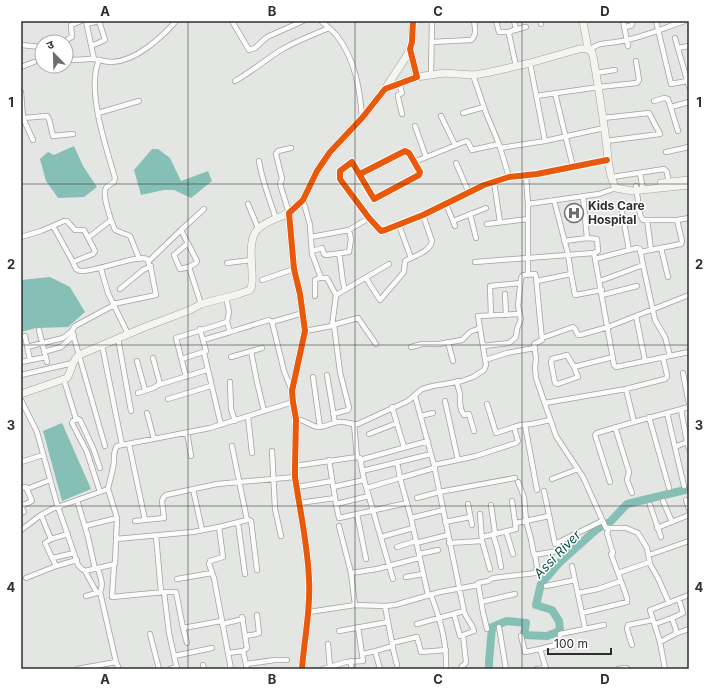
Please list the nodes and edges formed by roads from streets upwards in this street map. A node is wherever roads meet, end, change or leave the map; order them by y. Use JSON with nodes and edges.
{"nodes":[{"id":1,"x":81,"y":21,"type":"edge"},
{"id":2,"x":99,"y":21,"type":"edge"},
{"id":3,"x":176,"y":21,"type":"edge"},
{"id":4,"x":232,"y":21,"type":"edge"},
{"id":5,"x":303,"y":21,"type":"edge"},
{"id":6,"x":321,"y":21,"type":"edge"},
{"id":7,"x":413,"y":21,"type":"edge"},
{"id":8,"x":432,"y":21,"type":"edge"},
{"id":9,"x":474,"y":21,"type":"edge"},
{"id":10,"x":496,"y":21,"type":"edge"},
{"id":11,"x":514,"y":21,"type":"edge"},
{"id":12,"x":583,"y":21,"type":"edge"},
{"id":13,"x":623,"y":21,"type":"edge"},
{"id":14,"x":633,"y":21,"type":"edge"},
{"id":15,"x":656,"y":21,"type":"edge"},
{"id":16,"x":685,"y":21,"type":"edge"},
{"id":17,"x":86,"y":22,"type":"edge"},
{"id":18,"x":526,"y":27,"type":"dead end"},
{"id":19,"x":624,"y":27,"type":"junction"},
{"id":20,"x":329,"y":28,"type":"junction"},
{"id":21,"x":516,"y":29,"type":"junction"},
{"id":22,"x":659,"y":30,"type":"junction"},
{"id":23,"x":510,"y":32,"type":"junction"},
{"id":24,"x":72,"y":34,"type":"edge"},
{"id":25,"x":675,"y":38,"type":"dead end"},
{"id":26,"x":626,"y":40,"type":"junction"},
{"id":27,"x":432,"y":42,"type":"junction"},
{"id":28,"x":21,"y":45,"type":"edge"},
{"id":29,"x":34,"y":46,"type":"edge"},
{"id":30,"x":91,"y":46,"type":"junction"},
{"id":31,"x":628,"y":46,"type":"dead end"},
{"id":32,"x":689,"y":46,"type":"edge"},
{"id":33,"x":678,"y":48,"type":"junction"},
{"id":34,"x":410,"y":49,"type":"junction"},
{"id":35,"x":589,"y":49,"type":"junction"},
{"id":36,"x":96,"y":59,"type":"junction"},
{"id":37,"x":74,"y":60,"type":"edge"},
{"id":38,"x":636,"y":61,"type":"dead end"},
{"id":39,"x":34,"y":62,"type":"dead end"},
{"id":40,"x":530,"y":63,"type":"junction"},
{"id":41,"x":516,"y":66,"type":"junction"},
{"id":42,"x":21,"y":67,"type":"edge"},
{"id":43,"x":615,"y":70,"type":"dead end"},
{"id":44,"x":596,"y":73,"type":"junction"},
{"id":45,"x":431,"y":75,"type":"junction"},
{"id":46,"x":473,"y":75,"type":"junction"},
{"id":47,"x":416,"y":77,"type":"junction"},
{"id":48,"x":235,"y":81,"type":"dead end"},
{"id":49,"x":687,"y":81,"type":"junction"},
{"id":50,"x":399,"y":83,"type":"junction"},
{"id":51,"x":599,"y":87,"type":"junction"},
{"id":52,"x":689,"y":87,"type":"edge"},
{"id":53,"x":385,"y":89,"type":"junction"},
{"id":54,"x":21,"y":92,"type":"edge"},
{"id":55,"x":555,"y":93,"type":"junction"},
{"id":56,"x":536,"y":96,"type":"junction"},
{"id":57,"x":139,"y":101,"type":"dead end"},
{"id":58,"x":654,"y":101,"type":"dead end"},
{"id":59,"x":689,"y":102,"type":"edge"},
{"id":60,"x":484,"y":107,"type":"junction"},
{"id":61,"x":671,"y":107,"type":"junction"},
{"id":62,"x":98,"y":113,"type":"junction"},
{"id":63,"x":463,"y":113,"type":"dead end"},
{"id":64,"x":402,"y":114,"type":"dead end"},
{"id":65,"x":441,"y":116,"type":"dead end"},
{"id":66,"x":23,"y":118,"type":"junction"},
{"id":67,"x":362,"y":118,"type":"junction"},
{"id":68,"x":603,"y":118,"type":"junction"},
{"id":69,"x":415,"y":126,"type":"dead end"},
{"id":70,"x":604,"y":128,"type":"junction"},
{"id":71,"x":678,"y":131,"type":"dead end"},
{"id":72,"x":73,"y":134,"type":"dead end"},
{"id":73,"x":566,"y":136,"type":"junction"},
{"id":74,"x":33,"y":140,"type":"dead end"},
{"id":75,"x":545,"y":140,"type":"junction"},
{"id":76,"x":606,"y":141,"type":"junction"},
{"id":77,"x":455,"y":145,"type":"junction"},
{"id":78,"x":500,"y":146,"type":"junction"},
{"id":79,"x":689,"y":147,"type":"edge"},
{"id":80,"x":291,"y":148,"type":"dead end"},
{"id":81,"x":666,"y":152,"type":"dead end"},
{"id":82,"x":426,"y":156,"type":"junction"},
{"id":83,"x":607,"y":160,"type":"junction"},
{"id":84,"x":259,"y":161,"type":"dead end"},
{"id":85,"x":414,"y":162,"type":"junction"},
{"id":86,"x":456,"y":163,"type":"dead end"},
{"id":87,"x":573,"y":167,"type":"junction"},
{"id":88,"x":640,"y":173,"type":"junction"},
{"id":89,"x":360,"y":174,"type":"junction"},
{"id":90,"x":526,"y":176,"type":"junction"},
{"id":91,"x":509,"y":177,"type":"junction"},
{"id":92,"x":612,"y":177,"type":"junction"},
{"id":93,"x":689,"y":180,"type":"edge"},
{"id":94,"x":494,"y":182,"type":"junction"},
{"id":95,"x":669,"y":185,"type":"junction"},
{"id":96,"x":689,"y":185,"type":"edge"},
{"id":97,"x":616,"y":188,"type":"junction"},
{"id":98,"x":639,"y":188,"type":"junction"},
{"id":99,"x":468,"y":193,"type":"junction"},
{"id":100,"x":583,"y":196,"type":"junction"},
{"id":101,"x":303,"y":200,"type":"junction"},
{"id":102,"x":554,"y":200,"type":"junction"},
{"id":103,"x":248,"y":204,"type":"dead end"},
{"id":104,"x":446,"y":204,"type":"junction"},
{"id":105,"x":528,"y":204,"type":"junction"},
{"id":106,"x":620,"y":206,"type":"dead end"},
{"id":107,"x":486,"y":208,"type":"dead end"},
{"id":108,"x":204,"y":209,"type":"dead end"},
{"id":109,"x":289,"y":213,"type":"junction"},
{"id":110,"x":470,"y":214,"type":"junction"},
{"id":111,"x":423,"y":215,"type":"junction"},
{"id":112,"x":369,"y":218,"type":"junction"},
{"id":113,"x":689,"y":218,"type":"edge"},
{"id":114,"x":276,"y":219,"type":"junction"},
{"id":115,"x":528,"y":219,"type":"junction"},
{"id":116,"x":111,"y":220,"type":"junction"},
{"id":117,"x":647,"y":220,"type":"junction"},
{"id":118,"x":677,"y":220,"type":"junction"},
{"id":119,"x":500,"y":222,"type":"junction"},
{"id":120,"x":487,"y":224,"type":"dead end"},
{"id":121,"x":399,"y":225,"type":"junction"},
{"id":122,"x":53,"y":226,"type":"junction"},
{"id":123,"x":258,"y":228,"type":"junction"},
{"id":124,"x":181,"y":230,"type":"junction"},
{"id":125,"x":349,"y":230,"type":"junction"},
{"id":126,"x":21,"y":237,"type":"edge"},
{"id":127,"x":89,"y":237,"type":"junction"},
{"id":128,"x":311,"y":237,"type":"junction"},
{"id":129,"x":476,"y":238,"type":"dead end"},
{"id":130,"x":587,"y":238,"type":"junction"},
{"id":131,"x":564,"y":241,"type":"junction"},
{"id":132,"x":188,"y":243,"type":"junction"},
{"id":133,"x":661,"y":248,"type":"junction"},
{"id":134,"x":629,"y":250,"type":"junction"},
{"id":135,"x":652,"y":250,"type":"junction"},
{"id":136,"x":312,"y":251,"type":"junction"},
{"id":137,"x":640,"y":252,"type":"junction"},
{"id":138,"x":594,"y":253,"type":"junction"},
{"id":139,"x":339,"y":254,"type":"junction"},
{"id":140,"x":568,"y":254,"type":"junction"},
{"id":141,"x":139,"y":258,"type":"junction"},
{"id":142,"x":411,"y":258,"type":"junction"},
{"id":143,"x":528,"y":258,"type":"junction"},
{"id":144,"x":595,"y":259,"type":"junction"},
{"id":145,"x":251,"y":260,"type":"junction"},
{"id":146,"x":73,"y":262,"type":"junction"},
{"id":147,"x":475,"y":262,"type":"dead end"},
{"id":148,"x":150,"y":263,"type":"junction"},
{"id":149,"x":227,"y":263,"type":"dead end"},
{"id":150,"x":389,"y":264,"type":"dead end"},
{"id":151,"x":643,"y":265,"type":"junction"},
{"id":152,"x":189,"y":267,"type":"junction"},
{"id":153,"x":101,"y":268,"type":"junction"},
{"id":154,"x":294,"y":269,"type":"junction"},
{"id":155,"x":571,"y":274,"type":"junction"},
{"id":156,"x":528,"y":275,"type":"junction"},
{"id":157,"x":321,"y":277,"type":"junction"},
{"id":158,"x":668,"y":277,"type":"dead end"},
{"id":159,"x":366,"y":278,"type":"junction"},
{"id":160,"x":262,"y":280,"type":"dead end"},
{"id":161,"x":537,"y":281,"type":"junction"},
{"id":162,"x":600,"y":281,"type":"junction"},
{"id":163,"x":520,"y":283,"type":"junction"},
{"id":164,"x":637,"y":286,"type":"dead end"},
{"id":165,"x":120,"y":289,"type":"dead end"},
{"id":166,"x":345,"y":290,"type":"junction"},
{"id":167,"x":602,"y":292,"type":"junction"},
{"id":168,"x":504,"y":294,"type":"dead end"},
{"id":169,"x":336,"y":295,"type":"junction"},
{"id":170,"x":689,"y":295,"type":"edge"},
{"id":171,"x":315,"y":296,"type":"dead end"},
{"id":172,"x":226,"y":297,"type":"junction"},
{"id":173,"x":201,"y":304,"type":"junction"},
{"id":174,"x":114,"y":305,"type":"junction"},
{"id":175,"x":652,"y":309,"type":"junction"},
{"id":176,"x":303,"y":313,"type":"junction"},
{"id":177,"x":519,"y":314,"type":"junction"},
{"id":178,"x":491,"y":315,"type":"junction"},
{"id":179,"x":506,"y":315,"type":"junction"},
{"id":180,"x":636,"y":316,"type":"junction"},
{"id":181,"x":227,"y":322,"type":"junction"},
{"id":182,"x":272,"y":322,"type":"junction"},
{"id":183,"x":333,"y":325,"type":"junction"},
{"id":184,"x":608,"y":327,"type":"junction"},
{"id":185,"x":480,"y":328,"type":"junction"},
{"id":186,"x":200,"y":329,"type":"junction"},
{"id":187,"x":39,"y":330,"type":"dead end"},
{"id":188,"x":305,"y":331,"type":"junction"},
{"id":189,"x":230,"y":332,"type":"junction"},
{"id":190,"x":73,"y":333,"type":"junction"},
{"id":191,"x":128,"y":334,"type":"junction"},
{"id":192,"x":25,"y":336,"type":"dead end"},
{"id":193,"x":118,"y":338,"type":"junction"},
{"id":194,"x":542,"y":338,"type":"junction"},
{"id":195,"x":204,"y":340,"type":"junction"},
{"id":196,"x":448,"y":342,"type":"junction"},
{"id":197,"x":42,"y":344,"type":"junction"},
{"id":198,"x":376,"y":344,"type":"dead end"},
{"id":199,"x":102,"y":345,"type":"junction"},
{"id":200,"x":483,"y":346,"type":"junction"},
{"id":201,"x":27,"y":347,"type":"junction"},
{"id":202,"x":410,"y":347,"type":"dead end"},
{"id":203,"x":262,"y":348,"type":"dead end"},
{"id":204,"x":535,"y":348,"type":"junction"},
{"id":205,"x":251,"y":351,"type":"junction"},
{"id":206,"x":689,"y":352,"type":"edge"},
{"id":207,"x":204,"y":353,"type":"junction"},
{"id":208,"x":78,"y":355,"type":"junction"},
{"id":209,"x":670,"y":356,"type":"junction"},
{"id":210,"x":46,"y":357,"type":"junction"},
{"id":211,"x":231,"y":357,"type":"dead end"},
{"id":212,"x":613,"y":357,"type":"junction"},
{"id":213,"x":153,"y":358,"type":"dead end"},
{"id":214,"x":663,"y":358,"type":"junction"},
{"id":215,"x":182,"y":359,"type":"junction"},
{"id":216,"x":30,"y":360,"type":"junction"},
{"id":217,"x":485,"y":360,"type":"junction"},
{"id":218,"x":137,"y":361,"type":"dead end"},
{"id":219,"x":453,"y":361,"type":"dead end"},
{"id":220,"x":645,"y":361,"type":"junction"},
{"id":221,"x":21,"y":362,"type":"edge"},
{"id":222,"x":73,"y":363,"type":"junction"},
{"id":223,"x":574,"y":367,"type":"junction"},
{"id":224,"x":207,"y":370,"type":"junction"},
{"id":225,"x":683,"y":373,"type":"dead end"},
{"id":226,"x":21,"y":375,"type":"edge"},
{"id":227,"x":327,"y":375,"type":"dead end"},
{"id":228,"x":186,"y":377,"type":"junction"},
{"id":229,"x":313,"y":377,"type":"dead end"},
{"id":230,"x":64,"y":380,"type":"junction"},
{"id":231,"x":456,"y":381,"type":"junction"},
{"id":232,"x":230,"y":382,"type":"dead end"},
{"id":233,"x":160,"y":384,"type":"junction"},
{"id":234,"x":211,"y":386,"type":"junction"},
{"id":235,"x":626,"y":389,"type":"junction"},
{"id":236,"x":145,"y":390,"type":"junction"},
{"id":237,"x":292,"y":391,"type":"junction"},
{"id":238,"x":138,"y":393,"type":"dead end"},
{"id":239,"x":688,"y":393,"type":"edge"},
{"id":240,"x":21,"y":394,"type":"edge"},
{"id":241,"x":415,"y":396,"type":"junction"},
{"id":242,"x":168,"y":399,"type":"dead end"},
{"id":243,"x":21,"y":400,"type":"edge"},
{"id":244,"x":445,"y":401,"type":"dead end"},
{"id":245,"x":292,"y":402,"type":"junction"},
{"id":246,"x":545,"y":403,"type":"junction"},
{"id":247,"x":486,"y":404,"type":"dead end"},
{"id":248,"x":689,"y":404,"type":"edge"},
{"id":249,"x":392,"y":407,"type":"junction"},
{"id":250,"x":689,"y":407,"type":"edge"},
{"id":251,"x":681,"y":410,"type":"junction"},
{"id":252,"x":131,"y":411,"type":"dead end"},
{"id":253,"x":264,"y":411,"type":"junction"},
{"id":254,"x":147,"y":413,"type":"dead end"},
{"id":255,"x":433,"y":413,"type":"dead end"},
{"id":256,"x":667,"y":413,"type":"junction"},
{"id":257,"x":333,"y":414,"type":"junction"},
{"id":258,"x":420,"y":416,"type":"junction"},
{"id":259,"x":248,"y":417,"type":"junction"},
{"id":260,"x":649,"y":417,"type":"junction"},
{"id":261,"x":76,"y":419,"type":"junction"},
{"id":262,"x":296,"y":419,"type":"junction"},
{"id":263,"x":550,"y":420,"type":"junction"},
{"id":264,"x":235,"y":421,"type":"junction"},
{"id":265,"x":634,"y":422,"type":"junction"},
{"id":266,"x":334,"y":423,"type":"junction"},
{"id":267,"x":397,"y":423,"type":"junction"},
{"id":268,"x":354,"y":424,"type":"junction"},
{"id":269,"x":221,"y":425,"type":"junction"},
{"id":270,"x":525,"y":425,"type":"junction"},
{"id":271,"x":320,"y":427,"type":"junction"},
{"id":272,"x":514,"y":427,"type":"junction"},
{"id":273,"x":615,"y":427,"type":"junction"},
{"id":274,"x":474,"y":431,"type":"dead end"},
{"id":275,"x":187,"y":432,"type":"junction"},
{"id":276,"x":369,"y":434,"type":"dead end"},
{"id":277,"x":154,"y":439,"type":"junction"},
{"id":278,"x":428,"y":441,"type":"junction"},
{"id":279,"x":687,"y":442,"type":"junction"},
{"id":280,"x":129,"y":444,"type":"junction"},
{"id":281,"x":122,"y":445,"type":"junction"},
{"id":282,"x":105,"y":446,"type":"dead end"},
{"id":283,"x":232,"y":446,"type":"dead end"},
{"id":284,"x":404,"y":447,"type":"junction"},
{"id":285,"x":676,"y":447,"type":"junction"},
{"id":286,"x":689,"y":449,"type":"edge"},
{"id":287,"x":272,"y":451,"type":"dead end"},
{"id":288,"x":252,"y":453,"type":"dead end"},
{"id":289,"x":431,"y":454,"type":"junction"},
{"id":290,"x":43,"y":456,"type":"junction"},
{"id":291,"x":191,"y":456,"type":"dead end"},
{"id":292,"x":359,"y":458,"type":"junction"},
{"id":293,"x":329,"y":460,"type":"junction"},
{"id":294,"x":458,"y":460,"type":"junction"},
{"id":295,"x":21,"y":462,"type":"edge"},
{"id":296,"x":397,"y":462,"type":"junction"},
{"id":297,"x":294,"y":466,"type":"junction"},
{"id":298,"x":434,"y":466,"type":"junction"},
{"id":299,"x":100,"y":468,"type":"dead end"},
{"id":300,"x":578,"y":469,"type":"junction"},
{"id":301,"x":362,"y":471,"type":"junction"},
{"id":302,"x":295,"y":477,"type":"junction"},
{"id":303,"x":400,"y":478,"type":"junction"},
{"id":304,"x":274,"y":479,"type":"junction"},
{"id":305,"x":552,"y":479,"type":"dead end"},
{"id":306,"x":50,"y":480,"type":"junction"},
{"id":307,"x":364,"y":480,"type":"junction"},
{"id":308,"x":332,"y":481,"type":"junction"},
{"id":309,"x":240,"y":482,"type":"junction"},
{"id":310,"x":610,"y":482,"type":"dead end"},
{"id":311,"x":684,"y":486,"type":"dead end"},
{"id":312,"x":297,"y":487,"type":"junction"},
{"id":313,"x":333,"y":487,"type":"junction"},
{"id":314,"x":21,"y":488,"type":"edge"},
{"id":315,"x":108,"y":488,"type":"junction"},
{"id":316,"x":367,"y":488,"type":"junction"},
{"id":317,"x":669,"y":488,"type":"dead end"},
{"id":318,"x":27,"y":489,"type":"junction"},
{"id":319,"x":193,"y":489,"type":"junction"},
{"id":320,"x":537,"y":490,"type":"dead end"},
{"id":321,"x":544,"y":491,"type":"dead end"},
{"id":322,"x":100,"y":492,"type":"junction"},
{"id":323,"x":439,"y":492,"type":"junction"},
{"id":324,"x":632,"y":494,"type":"dead end"},
{"id":325,"x":369,"y":496,"type":"junction"},
{"id":326,"x":335,"y":498,"type":"junction"},
{"id":327,"x":417,"y":498,"type":"dead end"},
{"id":328,"x":77,"y":500,"type":"junction"},
{"id":329,"x":686,"y":500,"type":"dead end"},
{"id":330,"x":512,"y":501,"type":"dead end"},
{"id":331,"x":663,"y":501,"type":"dead end"},
{"id":332,"x":407,"y":502,"type":"junction"},
{"id":333,"x":299,"y":503,"type":"junction"},
{"id":334,"x":336,"y":504,"type":"junction"},
{"id":335,"x":468,"y":504,"type":"dead end"},
{"id":336,"x":491,"y":505,"type":"dead end"},
{"id":337,"x":650,"y":505,"type":"dead end"},
{"id":338,"x":21,"y":506,"type":"edge"},
{"id":339,"x":58,"y":507,"type":"junction"},
{"id":340,"x":689,"y":509,"type":"edge"},
{"id":341,"x":443,"y":510,"type":"junction"},
{"id":342,"x":374,"y":511,"type":"junction"},
{"id":343,"x":24,"y":512,"type":"dead end"},
{"id":344,"x":357,"y":514,"type":"junction"},
{"id":345,"x":480,"y":514,"type":"dead end"},
{"id":346,"x":41,"y":515,"type":"junction"},
{"id":347,"x":689,"y":515,"type":"edge"},
{"id":348,"x":549,"y":516,"type":"junction"},
{"id":349,"x":470,"y":517,"type":"junction"},
{"id":350,"x":117,"y":518,"type":"junction"},
{"id":351,"x":411,"y":518,"type":"junction"},
{"id":352,"x":145,"y":520,"type":"junction"},
{"id":353,"x":247,"y":520,"type":"junction"},
{"id":354,"x":136,"y":521,"type":"dead end"},
{"id":355,"x":526,"y":521,"type":"junction"},
{"id":356,"x":445,"y":522,"type":"junction"},
{"id":357,"x":602,"y":522,"type":"junction"},
{"id":358,"x":672,"y":522,"type":"junction"},
{"id":359,"x":238,"y":523,"type":"junction"},
{"id":360,"x":516,"y":524,"type":"junction"},
{"id":361,"x":472,"y":525,"type":"dead end"},
{"id":362,"x":85,"y":526,"type":"junction"},
{"id":363,"x":339,"y":526,"type":"dead end"},
{"id":364,"x":219,"y":527,"type":"junction"},
{"id":365,"x":413,"y":528,"type":"junction"},
{"id":366,"x":607,"y":528,"type":"junction"},
{"id":367,"x":657,"y":528,"type":"junction"},
{"id":368,"x":21,"y":530,"type":"edge"},
{"id":369,"x":202,"y":530,"type":"junction"},
{"id":370,"x":506,"y":531,"type":"junction"},
{"id":371,"x":68,"y":534,"type":"junction"},
{"id":372,"x":448,"y":534,"type":"junction"},
{"id":373,"x":494,"y":534,"type":"junction"},
{"id":374,"x":156,"y":536,"type":"junction"},
{"id":375,"x":281,"y":536,"type":"dead end"},
{"id":376,"x":381,"y":537,"type":"junction"},
{"id":377,"x":661,"y":537,"type":"dead end"},
{"id":378,"x":51,"y":539,"type":"junction"},
{"id":379,"x":116,"y":539,"type":"junction"},
{"id":380,"x":482,"y":539,"type":"junction"},
{"id":381,"x":689,"y":541,"type":"edge"},
{"id":382,"x":416,"y":542,"type":"junction"},
{"id":383,"x":559,"y":542,"type":"junction"},
{"id":384,"x":450,"y":543,"type":"junction"},
{"id":385,"x":396,"y":547,"type":"dead end"},
{"id":386,"x":438,"y":550,"type":"dead end"},
{"id":387,"x":74,"y":553,"type":"junction"},
{"id":388,"x":513,"y":554,"type":"dead end"},
{"id":389,"x":534,"y":555,"type":"junction"},
{"id":390,"x":649,"y":555,"type":"junction"},
{"id":391,"x":419,"y":556,"type":"junction"},
{"id":392,"x":53,"y":558,"type":"junction"},
{"id":393,"x":366,"y":559,"type":"dead end"},
{"id":394,"x":77,"y":560,"type":"junction"},
{"id":395,"x":650,"y":562,"type":"junction"},
{"id":396,"x":56,"y":566,"type":"junction"},
{"id":397,"x":114,"y":566,"type":"junction"},
{"id":398,"x":389,"y":566,"type":"junction"},
{"id":399,"x":572,"y":566,"type":"dead end"},
{"id":400,"x":501,"y":567,"type":"dead end"},
{"id":401,"x":96,"y":569,"type":"junction"},
{"id":402,"x":490,"y":569,"type":"dead end"},
{"id":403,"x":257,"y":570,"type":"dead end"},
{"id":404,"x":85,"y":571,"type":"junction"},
{"id":405,"x":544,"y":572,"type":"dead end"},
{"id":406,"x":535,"y":573,"type":"junction"},
{"id":407,"x":618,"y":573,"type":"junction"},
{"id":408,"x":212,"y":574,"type":"junction"},
{"id":409,"x":245,"y":574,"type":"dead end"},
{"id":410,"x":350,"y":574,"type":"junction"},
{"id":411,"x":423,"y":574,"type":"junction"},
{"id":412,"x":406,"y":577,"type":"dead end"},
{"id":413,"x":26,"y":578,"type":"dead end"},
{"id":414,"x":177,"y":579,"type":"dead end"},
{"id":415,"x":393,"y":579,"type":"dead end"},
{"id":416,"x":575,"y":580,"type":"junction"},
{"id":417,"x":621,"y":581,"type":"junction"},
{"id":418,"x":478,"y":585,"type":"junction"},
{"id":419,"x":546,"y":586,"type":"dead end"},
{"id":420,"x":458,"y":589,"type":"junction"},
{"id":421,"x":98,"y":592,"type":"junction"},
{"id":422,"x":162,"y":592,"type":"junction"},
{"id":423,"x":578,"y":593,"type":"junction"},
{"id":424,"x":515,"y":594,"type":"dead end"},
{"id":425,"x":429,"y":595,"type":"junction"},
{"id":426,"x":689,"y":595,"type":"edge"},
{"id":427,"x":86,"y":596,"type":"dead end"},
{"id":428,"x":679,"y":599,"type":"junction"},
{"id":429,"x":481,"y":602,"type":"junction"},
{"id":430,"x":670,"y":603,"type":"junction"},
{"id":431,"x":355,"y":605,"type":"junction"},
{"id":432,"x":385,"y":606,"type":"junction"},
{"id":433,"x":464,"y":611,"type":"junction"},
{"id":434,"x":309,"y":612,"type":"junction"},
{"id":435,"x":582,"y":613,"type":"junction"},
{"id":436,"x":454,"y":614,"type":"junction"},
{"id":437,"x":257,"y":615,"type":"dead end"},
{"id":438,"x":440,"y":618,"type":"junction"},
{"id":439,"x":672,"y":618,"type":"junction"},
{"id":440,"x":221,"y":622,"type":"junction"},
{"id":441,"x":388,"y":622,"type":"junction"},
{"id":442,"x":654,"y":622,"type":"junction"},
{"id":443,"x":417,"y":624,"type":"dead end"},
{"id":444,"x":604,"y":625,"type":"dead end"},
{"id":445,"x":358,"y":627,"type":"junction"},
{"id":446,"x":499,"y":627,"type":"dead end"},
{"id":447,"x":183,"y":628,"type":"junction"},
{"id":448,"x":585,"y":628,"type":"junction"},
{"id":449,"x":487,"y":629,"type":"dead end"},
{"id":450,"x":689,"y":629,"type":"edge"},
{"id":451,"x":339,"y":631,"type":"dead end"},
{"id":452,"x":150,"y":634,"type":"dead end"},
{"id":453,"x":675,"y":634,"type":"junction"},
{"id":454,"x":463,"y":635,"type":"junction"},
{"id":455,"x":245,"y":636,"type":"junction"},
{"id":456,"x":521,"y":636,"type":"dead end"},
{"id":457,"x":660,"y":642,"type":"junction"},
{"id":458,"x":187,"y":643,"type":"dead end"},
{"id":459,"x":328,"y":644,"type":"dead end"},
{"id":460,"x":392,"y":644,"type":"junction"},
{"id":461,"x":632,"y":645,"type":"dead end"},
{"id":462,"x":212,"y":648,"type":"dead end"},
{"id":463,"x":540,"y":649,"type":"junction"},
{"id":464,"x":446,"y":650,"type":"junction"},
{"id":465,"x":243,"y":651,"type":"junction"},
{"id":466,"x":375,"y":651,"type":"junction"},
{"id":467,"x":228,"y":654,"type":"junction"},
{"id":468,"x":362,"y":654,"type":"junction"},
{"id":469,"x":174,"y":656,"type":"junction"},
{"id":470,"x":287,"y":660,"type":"dead end"},
{"id":471,"x":351,"y":661,"type":"junction"},
{"id":472,"x":116,"y":662,"type":"junction"},
{"id":473,"x":397,"y":665,"type":"dead end"},
{"id":474,"x":246,"y":666,"type":"edge"},
{"id":475,"x":177,"y":668,"type":"edge"},
{"id":476,"x":330,"y":668,"type":"edge"},
{"id":477,"x":546,"y":668,"type":"edge"},
{"id":478,"x":77,"y":669,"type":"edge"},
{"id":479,"x":119,"y":669,"type":"edge"},
{"id":480,"x":159,"y":669,"type":"edge"},
{"id":481,"x":170,"y":669,"type":"edge"},
{"id":482,"x":231,"y":669,"type":"edge"},
{"id":483,"x":302,"y":669,"type":"edge"},
{"id":484,"x":323,"y":669,"type":"edge"},
{"id":485,"x":351,"y":669,"type":"edge"},
{"id":486,"x":380,"y":669,"type":"edge"},
{"id":487,"x":446,"y":669,"type":"edge"},
{"id":488,"x":461,"y":669,"type":"edge"},
{"id":489,"x":506,"y":669,"type":"edge"},
{"id":490,"x":538,"y":669,"type":"edge"},
{"id":491,"x":618,"y":669,"type":"edge"},
{"id":492,"x":628,"y":669,"type":"edge"},
{"id":493,"x":665,"y":669,"type":"edge"}],
"edges":[{"from":1,"to":24,"type":"street"},
{"from":2,"to":17,"type":"street"},
{"from":2,"to":30,"type":"street"},
{"from":3,"to":36,"type":"street"},
{"from":4,"to":5,"type":"street"},
{"from":6,"to":20,"type":"street"},
{"from":7,"to":34,"type":"street"},
{"from":8,"to":27,"type":"street"},
{"from":9,"to":27,"type":"street"},
{"from":10,"to":23,"type":"street"},
{"from":11,"to":21,"type":"street"},
{"from":12,"to":35,"type":"street"},
{"from":13,"to":19,"type":"street"},
{"from":14,"to":19,"type":"street"},
{"from":15,"to":22,"type":"street"},
{"from":16,"to":22,"type":"street"},
{"from":17,"to":30,"type":"street"},
{"from":18,"to":21,"type":"street"},
{"from":19,"to":26,"type":"street"},
{"from":20,"to":48,"type":"street"},
{"from":20,"to":67,"type":"street"},
{"from":21,"to":23,"type":"street"},
{"from":22,"to":26,"type":"street"},
{"from":22,"to":49,"type":"street"},
{"from":23,"to":41,"type":"street"},
{"from":25,"to":33,"type":"street"},
{"from":26,"to":31,"type":"street"},
{"from":26,"to":35,"type":"street"},
{"from":27,"to":45,"type":"street"},
{"from":28,"to":29,"type":"street"},
{"from":30,"to":36,"type":"street"},
{"from":32,"to":33,"type":"street"},
{"from":33,"to":49,"type":"street"},
{"from":34,"to":47,"type":"street"},
{"from":34,"to":53,"type":"street"},
{"from":35,"to":40,"type":"street"},
{"from":35,"to":44,"type":"street"},
{"from":36,"to":37,"type":"street"},
{"from":36,"to":62,"type":"street"},
{"from":38,"to":51,"type":"street"},
{"from":39,"to":42,"type":"street"},
{"from":40,"to":41,"type":"street"},
{"from":40,"to":56,"type":"street"},
{"from":41,"to":46,"type":"street"},
{"from":43,"to":44,"type":"street"},
{"from":44,"to":51,"type":"street"},
{"from":45,"to":46,"type":"street"},
{"from":45,"to":47,"type":"street"},
{"from":46,"to":60,"type":"street"},
{"from":47,"to":50,"type":"street"},
{"from":49,"to":52,"type":"street"},
{"from":50,"to":53,"type":"street"},
{"from":50,"to":64,"type":"street"},
{"from":51,"to":55,"type":"street"},
{"from":51,"to":68,"type":"street"},
{"from":53,"to":67,"type":"street"},
{"from":54,"to":66,"type":"street"},
{"from":55,"to":56,"type":"street"},
{"from":55,"to":73,"type":"street"},
{"from":56,"to":75,"type":"street"},
{"from":57,"to":62,"type":"street"},
{"from":58,"to":61,"type":"street"},
{"from":59,"to":61,"type":"street"},
{"from":60,"to":63,"type":"street"},
{"from":60,"to":78,"type":"street"},
{"from":61,"to":71,"type":"street"},
{"from":62,"to":116,"type":"street"},
{"from":65,"to":77,"type":"street"},
{"from":66,"to":72,"type":"street"},
{"from":66,"to":74,"type":"street"},
{"from":67,"to":101,"type":"street"},
{"from":68,"to":70,"type":"street"},
{"from":68,"to":76,"type":"street"},
{"from":69,"to":82,"type":"street"},
{"from":70,"to":73,"type":"street"},
{"from":70,"to":76,"type":"street"},
{"from":73,"to":75,"type":"street"},
{"from":73,"to":87,"type":"street"},
{"from":75,"to":78,"type":"street"},
{"from":76,"to":83,"type":"street"},
{"from":77,"to":78,"type":"street"},
{"from":77,"to":82,"type":"street"},
{"from":78,"to":91,"type":"street"},
{"from":79,"to":81,"type":"street"},
{"from":80,"to":109,"type":"street"},
{"from":82,"to":85,"type":"street"},
{"from":83,"to":87,"type":"street"},
{"from":83,"to":92,"type":"street"},
{"from":84,"to":114,"type":"street"},
{"from":85,"to":89,"type":"street"},
{"from":85,"to":89,"type":"street"},
{"from":86,"to":99,"type":"street"},
{"from":87,"to":90,"type":"street"},
{"from":88,"to":92,"type":"street"},
{"from":88,"to":95,"type":"street"},
{"from":88,"to":98,"type":"street"},
{"from":89,"to":112,"type":"street"},
{"from":90,"to":91,"type":"street"},
{"from":90,"to":105,"type":"street"},
{"from":91,"to":94,"type":"street"},
{"from":92,"to":97,"type":"street"},
{"from":93,"to":95,"type":"street"},
{"from":94,"to":99,"type":"street"},
{"from":94,"to":119,"type":"street"},
{"from":95,"to":96,"type":"street"},
{"from":95,"to":98,"type":"street"},
{"from":97,"to":98,"type":"street"},
{"from":97,"to":100,"type":"street"},
{"from":98,"to":117,"type":"street"},
{"from":99,"to":104,"type":"street"},
{"from":100,"to":102,"type":"street"},
{"from":100,"to":130,"type":"street"},
{"from":101,"to":109,"type":"street"},
{"from":101,"to":128,"type":"street"},
{"from":102,"to":105,"type":"street"},
{"from":102,"to":131,"type":"street"},
{"from":103,"to":123,"type":"street"},
{"from":104,"to":110,"type":"street"},
{"from":104,"to":111,"type":"street"},
{"from":105,"to":115,"type":"street"},
{"from":106,"to":134,"type":"street"},
{"from":107,"to":110,"type":"street"},
{"from":108,"to":124,"type":"street"},
{"from":109,"to":114,"type":"street"},
{"from":109,"to":154,"type":"street"},
{"from":110,"to":129,"type":"street"},
{"from":111,"to":121,"type":"street"},
{"from":111,"to":142,"type":"street"},
{"from":112,"to":121,"type":"street"},
{"from":112,"to":125,"type":"street"},
{"from":113,"to":118,"type":"street"},
{"from":114,"to":123,"type":"street"},
{"from":115,"to":119,"type":"street"},
{"from":115,"to":143,"type":"street"},
{"from":116,"to":127,"type":"street"},
{"from":116,"to":141,"type":"street"},
{"from":117,"to":118,"type":"street"},
{"from":117,"to":135,"type":"street"},
{"from":118,"to":133,"type":"street"},
{"from":119,"to":120,"type":"street"},
{"from":121,"to":142,"type":"street"},
{"from":122,"to":126,"type":"street"},
{"from":122,"to":127,"type":"street"},
{"from":122,"to":146,"type":"street"},
{"from":123,"to":145,"type":"street"},
{"from":124,"to":132,"type":"street"},
{"from":124,"to":148,"type":"street"},
{"from":125,"to":128,"type":"street"},
{"from":125,"to":139,"type":"street"},
{"from":127,"to":146,"type":"street"},
{"from":128,"to":136,"type":"street"},
{"from":130,"to":131,"type":"street"},
{"from":130,"to":138,"type":"street"},
{"from":131,"to":140,"type":"street"},
{"from":132,"to":152,"type":"street"},
{"from":132,"to":152,"type":"street"},
{"from":133,"to":135,"type":"street"},
{"from":133,"to":158,"type":"street"},
{"from":134,"to":137,"type":"street"},
{"from":134,"to":144,"type":"street"},
{"from":135,"to":137,"type":"street"},
{"from":136,"to":139,"type":"street"},
{"from":136,"to":157,"type":"street"},
{"from":137,"to":151,"type":"street"},
{"from":138,"to":140,"type":"street"},
{"from":138,"to":144,"type":"street"},
{"from":139,"to":166,"type":"street"},
{"from":140,"to":143,"type":"street"},
{"from":140,"to":155,"type":"street"},
{"from":141,"to":148,"type":"street"},
{"from":141,"to":153,"type":"street"},
{"from":142,"to":159,"type":"street"},
{"from":143,"to":147,"type":"street"},
{"from":143,"to":156,"type":"street"},
{"from":144,"to":162,"type":"street"},
{"from":145,"to":149,"type":"street"},
{"from":145,"to":172,"type":"street"},
{"from":146,"to":153,"type":"street"},
{"from":148,"to":165,"type":"street"},
{"from":148,"to":174,"type":"street"},
{"from":150,"to":159,"type":"street"},
{"from":151,"to":162,"type":"street"},
{"from":151,"to":175,"type":"street"},
{"from":152,"to":173,"type":"street"},
{"from":153,"to":174,"type":"street"},
{"from":154,"to":160,"type":"street"},
{"from":154,"to":176,"type":"street"},
{"from":155,"to":161,"type":"street"},
{"from":155,"to":167,"type":"street"},
{"from":156,"to":161,"type":"street"},
{"from":156,"to":163,"type":"street"},
{"from":157,"to":169,"type":"street"},
{"from":157,"to":171,"type":"street"},
{"from":159,"to":166,"type":"street"},
{"from":161,"to":194,"type":"street"},
{"from":162,"to":167,"type":"street"},
{"from":163,"to":177,"type":"street"},
{"from":163,"to":178,"type":"street"},
{"from":164,"to":167,"type":"street"},
{"from":166,"to":169,"type":"street"},
{"from":167,"to":184,"type":"street"},
{"from":168,"to":179,"type":"street"},
{"from":169,"to":183,"type":"street"},
{"from":170,"to":175,"type":"street"},
{"from":172,"to":173,"type":"street"},
{"from":172,"to":181,"type":"street"},
{"from":173,"to":191,"type":"street"},
{"from":174,"to":190,"type":"street"},
{"from":174,"to":191,"type":"street"},
{"from":175,"to":180,"type":"street"},
{"from":175,"to":209,"type":"street"},
{"from":176,"to":182,"type":"street"},
{"from":176,"to":188,"type":"street"},
{"from":177,"to":179,"type":"street"},
{"from":177,"to":200,"type":"street"},
{"from":178,"to":179,"type":"street"},
{"from":178,"to":185,"type":"street"},
{"from":180,"to":184,"type":"street"},
{"from":180,"to":220,"type":"street"},
{"from":181,"to":186,"type":"street"},
{"from":181,"to":189,"type":"street"},
{"from":182,"to":189,"type":"street"},
{"from":182,"to":237,"type":"street"},
{"from":183,"to":188,"type":"street"},
{"from":183,"to":198,"type":"street"},
{"from":183,"to":257,"type":"street"},
{"from":184,"to":194,"type":"street"},
{"from":184,"to":212,"type":"street"},
{"from":185,"to":196,"type":"street"},
{"from":185,"to":200,"type":"street"},
{"from":186,"to":195,"type":"street"},
{"from":186,"to":215,"type":"street"},
{"from":187,"to":197,"type":"street"},
{"from":188,"to":237,"type":"street"},
{"from":189,"to":195,"type":"street"},
{"from":190,"to":197,"type":"street"},
{"from":190,"to":208,"type":"street"},
{"from":190,"to":210,"type":"street"},
{"from":191,"to":193,"type":"street"},
{"from":192,"to":201,"type":"street"},
{"from":193,"to":199,"type":"street"},
{"from":193,"to":252,"type":"street"},
{"from":194,"to":204,"type":"street"},
{"from":195,"to":207,"type":"street"},
{"from":196,"to":202,"type":"street"},
{"from":196,"to":219,"type":"street"},
{"from":197,"to":201,"type":"street"},
{"from":197,"to":210,"type":"street"},
{"from":199,"to":208,"type":"street"},
{"from":199,"to":281,"type":"street"},
{"from":200,"to":217,"type":"street"},
{"from":201,"to":216,"type":"street"},
{"from":203,"to":205,"type":"street"},
{"from":204,"to":217,"type":"street"},
{"from":204,"to":246,"type":"street"},
{"from":205,"to":211,"type":"street"},
{"from":205,"to":253,"type":"street"},
{"from":206,"to":209,"type":"street"},
{"from":207,"to":215,"type":"street"},
{"from":207,"to":224,"type":"street"},
{"from":208,"to":222,"type":"street"},
{"from":208,"to":282,"type":"street"},
{"from":209,"to":214,"type":"street"},
{"from":210,"to":216,"type":"street"},
{"from":212,"to":220,"type":"street"},
{"from":212,"to":223,"type":"street"},
{"from":213,"to":233,"type":"street"},
{"from":214,"to":220,"type":"street"},
{"from":214,"to":235,"type":"street"},
{"from":215,"to":228,"type":"street"},
{"from":216,"to":221,"type":"street"},
{"from":217,"to":231,"type":"street"},
{"from":218,"to":236,"type":"street"},
{"from":222,"to":226,"type":"street"},
{"from":222,"to":230,"type":"street"},
{"from":223,"to":223,"type":"street"},
{"from":224,"to":228,"type":"street"},
{"from":224,"to":234,"type":"street"},
{"from":225,"to":239,"type":"street"},
{"from":227,"to":257,"type":"street"},
{"from":228,"to":233,"type":"street"},
{"from":229,"to":271,"type":"street"},
{"from":230,"to":240,"type":"street"},
{"from":230,"to":261,"type":"street"},
{"from":231,"to":241,"type":"street"},
{"from":231,"to":274,"type":"street"},
{"from":232,"to":264,"type":"street"},
{"from":233,"to":236,"type":"street"},
{"from":234,"to":242,"type":"street"},
{"from":234,"to":269,"type":"street"},
{"from":235,"to":246,"type":"street"},
{"from":235,"to":265,"type":"street"},
{"from":236,"to":238,"type":"street"},
{"from":237,"to":245,"type":"street"},
{"from":239,"to":248,"type":"street"},
{"from":241,"to":249,"type":"street"},
{"from":241,"to":258,"type":"street"},
{"from":243,"to":290,"type":"street"},
{"from":244,"to":294,"type":"street"},
{"from":245,"to":253,"type":"street"},
{"from":245,"to":262,"type":"street"},
{"from":246,"to":263,"type":"street"},
{"from":247,"to":272,"type":"street"},
{"from":249,"to":267,"type":"street"},
{"from":249,"to":268,"type":"street"},
{"from":250,"to":251,"type":"street"},
{"from":251,"to":256,"type":"street"},
{"from":251,"to":279,"type":"street"},
{"from":253,"to":259,"type":"street"},
{"from":254,"to":277,"type":"street"},
{"from":255,"to":258,"type":"street"},
{"from":256,"to":260,"type":"street"},
{"from":256,"to":285,"type":"street"},
{"from":257,"to":266,"type":"street"},
{"from":258,"to":278,"type":"street"},
{"from":259,"to":264,"type":"street"},
{"from":259,"to":288,"type":"street"},
{"from":260,"to":265,"type":"street"},
{"from":260,"to":317,"type":"street"},
{"from":261,"to":299,"type":"street"},
{"from":261,"to":322,"type":"street"},
{"from":262,"to":271,"type":"street"},
{"from":262,"to":297,"type":"street"},
{"from":263,"to":270,"type":"street"},
{"from":263,"to":300,"type":"street"},
{"from":264,"to":269,"type":"street"},
{"from":265,"to":273,"type":"street"},
{"from":266,"to":268,"type":"street"},
{"from":266,"to":271,"type":"street"},
{"from":267,"to":276,"type":"street"},
{"from":267,"to":284,"type":"street"},
{"from":268,"to":292,"type":"street"},
{"from":269,"to":275,"type":"street"},
{"from":270,"to":272,"type":"street"},
{"from":270,"to":320,"type":"street"},
{"from":272,"to":294,"type":"street"},
{"from":273,"to":310,"type":"street"},
{"from":273,"to":324,"type":"street"},
{"from":275,"to":277,"type":"street"},
{"from":275,"to":291,"type":"street"},
{"from":277,"to":280,"type":"street"},
{"from":278,"to":284,"type":"street"},
{"from":278,"to":289,"type":"street"},
{"from":279,"to":285,"type":"street"},
{"from":279,"to":286,"type":"street"},
{"from":280,"to":281,"type":"street"},
{"from":280,"to":352,"type":"street"},
{"from":281,"to":315,"type":"street"},
{"from":283,"to":309,"type":"street"},
{"from":284,"to":292,"type":"street"},
{"from":285,"to":311,"type":"street"},
{"from":287,"to":304,"type":"street"},
{"from":289,"to":296,"type":"street"},
{"from":289,"to":298,"type":"street"},
{"from":290,"to":295,"type":"street"},
{"from":290,"to":306,"type":"street"},
{"from":292,"to":293,"type":"street"},
{"from":292,"to":301,"type":"street"},
{"from":293,"to":297,"type":"street"},
{"from":293,"to":308,"type":"street"},
{"from":294,"to":298,"type":"street"},
{"from":296,"to":301,"type":"street"},
{"from":296,"to":303,"type":"street"},
{"from":297,"to":302,"type":"street"},
{"from":298,"to":303,"type":"street"},
{"from":298,"to":323,"type":"street"},
{"from":300,"to":305,"type":"street"},
{"from":300,"to":357,"type":"street"},
{"from":301,"to":307,"type":"street"},
{"from":302,"to":304,"type":"street"},
{"from":302,"to":312,"type":"street"},
{"from":303,"to":316,"type":"street"},
{"from":303,"to":332,"type":"street"},
{"from":304,"to":309,"type":"street"},
{"from":304,"to":375,"type":"street"},
{"from":306,"to":318,"type":"street"},
{"from":306,"to":339,"type":"street"},
{"from":307,"to":313,"type":"street"},
{"from":307,"to":316,"type":"street"},
{"from":308,"to":312,"type":"street"},
{"from":308,"to":313,"type":"street"},
{"from":309,"to":319,"type":"street"},
{"from":309,"to":353,"type":"street"},
{"from":312,"to":333,"type":"street"},
{"from":313,"to":326,"type":"street"},
{"from":314,"to":318,"type":"street"},
{"from":315,"to":322,"type":"street"},
{"from":315,"to":350,"type":"street"},
{"from":316,"to":325,"type":"street"},
{"from":318,"to":338,"type":"street"},
{"from":319,"to":352,"type":"street"},
{"from":319,"to":369,"type":"street"},
{"from":321,"to":348,"type":"street"},
{"from":322,"to":328,"type":"street"},
{"from":323,"to":327,"type":"street"},
{"from":323,"to":341,"type":"street"},
{"from":323,"to":355,"type":"street"},
{"from":325,"to":334,"type":"street"},
{"from":325,"to":342,"type":"street"},
{"from":326,"to":333,"type":"street"},
{"from":326,"to":334,"type":"street"},
{"from":328,"to":339,"type":"street"},
{"from":328,"to":362,"type":"street"},
{"from":329,"to":340,"type":"street"},
{"from":330,"to":360,"type":"street"},
{"from":331,"to":358,"type":"street"},
{"from":332,"to":342,"type":"street"},
{"from":332,"to":351,"type":"street"},
{"from":333,"to":434,"type":"street"},
{"from":334,"to":344,"type":"street"},
{"from":335,"to":349,"type":"street"},
{"from":336,"to":373,"type":"street"},
{"from":337,"to":367,"type":"street"},
{"from":338,"to":343,"type":"street"},
{"from":339,"to":346,"type":"street"},
{"from":339,"to":371,"type":"street"},
{"from":341,"to":351,"type":"street"},
{"from":341,"to":356,"type":"street"},
{"from":342,"to":344,"type":"street"},
{"from":342,"to":376,"type":"street"},
{"from":344,"to":393,"type":"street"},
{"from":345,"to":380,"type":"street"},
{"from":346,"to":368,"type":"street"},
{"from":346,"to":378,"type":"street"},
{"from":347,"to":358,"type":"street"},
{"from":348,"to":355,"type":"street"},
{"from":348,"to":383,"type":"street"},
{"from":349,"to":356,"type":"street"},
{"from":349,"to":361,"type":"street"},
{"from":350,"to":362,"type":"street"},
{"from":350,"to":379,"type":"street"},
{"from":351,"to":365,"type":"street"},
{"from":352,"to":354,"type":"street"},
{"from":353,"to":359,"type":"street"},
{"from":353,"to":403,"type":"street"},
{"from":355,"to":360,"type":"street"},
{"from":355,"to":389,"type":"street"},
{"from":356,"to":372,"type":"street"},
{"from":357,"to":366,"type":"street"},
{"from":357,"to":383,"type":"street"},
{"from":358,"to":367,"type":"street"},
{"from":359,"to":364,"type":"street"},
{"from":359,"to":409,"type":"street"},
{"from":360,"to":370,"type":"street"},
{"from":362,"to":401,"type":"street"},
{"from":363,"to":410,"type":"street"},
{"from":364,"to":369,"type":"street"},
{"from":364,"to":408,"type":"street"},
{"from":365,"to":376,"type":"street"},
{"from":365,"to":382,"type":"street"},
{"from":366,"to":390,"type":"street"},
{"from":366,"to":407,"type":"street"},
{"from":367,"to":377,"type":"street"},
{"from":369,"to":374,"type":"street"},
{"from":370,"to":373,"type":"street"},
{"from":370,"to":388,"type":"street"},
{"from":371,"to":378,"type":"street"},
{"from":371,"to":387,"type":"street"},
{"from":372,"to":382,"type":"street"},
{"from":372,"to":384,"type":"street"},
{"from":373,"to":380,"type":"street"},
{"from":373,"to":400,"type":"street"},
{"from":374,"to":379,"type":"street"},
{"from":374,"to":422,"type":"street"},
{"from":376,"to":398,"type":"street"},
{"from":378,"to":392,"type":"street"},
{"from":379,"to":397,"type":"street"},
{"from":380,"to":384,"type":"street"},
{"from":380,"to":402,"type":"street"},
{"from":381,"to":390,"type":"street"},
{"from":382,"to":385,"type":"street"},
{"from":382,"to":391,"type":"street"},
{"from":383,"to":389,"type":"street"},
{"from":384,"to":420,"type":"street"},
{"from":386,"to":391,"type":"street"},
{"from":387,"to":392,"type":"street"},
{"from":387,"to":394,"type":"street"},
{"from":389,"to":406,"type":"street"},
{"from":390,"to":395,"type":"street"},
{"from":391,"to":398,"type":"street"},
{"from":391,"to":411,"type":"street"},
{"from":392,"to":396,"type":"street"},
{"from":394,"to":396,"type":"street"},
{"from":394,"to":404,"type":"street"},
{"from":395,"to":407,"type":"street"},
{"from":395,"to":430,"type":"street"},
{"from":396,"to":413,"type":"street"},
{"from":397,"to":401,"type":"street"},
{"from":397,"to":422,"type":"street"},
{"from":398,"to":410,"type":"street"},
{"from":398,"to":415,"type":"street"},
{"from":399,"to":416,"type":"street"},
{"from":401,"to":404,"type":"street"},
{"from":401,"to":421,"type":"street"},
{"from":404,"to":421,"type":"street"},
{"from":405,"to":406,"type":"street"},
{"from":406,"to":418,"type":"street"},
{"from":407,"to":417,"type":"street"},
{"from":408,"to":414,"type":"street"},
{"from":408,"to":440,"type":"street"},
{"from":410,"to":431,"type":"street"},
{"from":411,"to":412,"type":"street"},
{"from":411,"to":425,"type":"street"},
{"from":416,"to":419,"type":"street"},
{"from":416,"to":423,"type":"street"},
{"from":417,"to":423,"type":"street"},
{"from":417,"to":435,"type":"street"},
{"from":418,"to":420,"type":"street"},
{"from":418,"to":429,"type":"street"},
{"from":420,"to":425,"type":"street"},
{"from":420,"to":433,"type":"street"},
{"from":421,"to":427,"type":"street"},
{"from":421,"to":472,"type":"street"},
{"from":422,"to":447,"type":"street"},
{"from":422,"to":469,"type":"street"},
{"from":423,"to":435,"type":"street"},
{"from":424,"to":429,"type":"street"},
{"from":425,"to":432,"type":"street"},
{"from":425,"to":438,"type":"street"},
{"from":426,"to":428,"type":"street"},
{"from":428,"to":430,"type":"street"},
{"from":428,"to":439,"type":"street"},
{"from":429,"to":449,"type":"street"},
{"from":430,"to":442,"type":"street"},
{"from":431,"to":432,"type":"street"},
{"from":431,"to":434,"type":"street"},
{"from":432,"to":441,"type":"street"},
{"from":433,"to":436,"type":"street"},
{"from":433,"to":454,"type":"street"},
{"from":434,"to":483,"type":"street"},
{"from":435,"to":448,"type":"street"},
{"from":436,"to":438,"type":"street"},
{"from":436,"to":454,"type":"street"},
{"from":437,"to":455,"type":"street"},
{"from":438,"to":443,"type":"street"},
{"from":438,"to":464,"type":"street"},
{"from":439,"to":442,"type":"street"},
{"from":439,"to":453,"type":"street"},
{"from":440,"to":447,"type":"street"},
{"from":440,"to":455,"type":"street"},
{"from":440,"to":467,"type":"street"},
{"from":441,"to":445,"type":"street"},
{"from":441,"to":460,"type":"street"},
{"from":442,"to":457,"type":"street"},
{"from":442,"to":461,"type":"street"},
{"from":444,"to":448,"type":"street"},
{"from":445,"to":451,"type":"street"},
{"from":445,"to":468,"type":"street"},
{"from":446,"to":489,"type":"street"},
{"from":447,"to":458,"type":"street"},
{"from":448,"to":463,"type":"street"},
{"from":450,"to":453,"type":"street"},
{"from":452,"to":480,"type":"street"},
{"from":453,"to":457,"type":"street"},
{"from":454,"to":488,"type":"street"},
{"from":455,"to":465,"type":"street"},
{"from":456,"to":463,"type":"street"},
{"from":457,"to":493,"type":"street"},
{"from":459,"to":476,"type":"street"},
{"from":460,"to":464,"type":"street"},
{"from":460,"to":466,"type":"street"},
{"from":460,"to":473,"type":"street"},
{"from":462,"to":469,"type":"street"},
{"from":463,"to":477,"type":"street"},
{"from":464,"to":487,"type":"street"},
{"from":465,"to":467,"type":"street"},
{"from":465,"to":474,"type":"street"},
{"from":466,"to":468,"type":"street"},
{"from":466,"to":486,"type":"street"},
{"from":467,"to":482,"type":"street"},
{"from":468,"to":471,"type":"street"},
{"from":469,"to":475,"type":"street"},
{"from":470,"to":474,"type":"street"},
{"from":471,"to":476,"type":"street"},
{"from":471,"to":485,"type":"street"},
{"from":472,"to":478,"type":"street"},
{"from":472,"to":479,"type":"street"},
{"from":475,"to":481,"type":"street"},
{"from":476,"to":484,"type":"street"},
{"from":477,"to":490,"type":"street"},
{"from":491,"to":492,"type":"street"}]}
